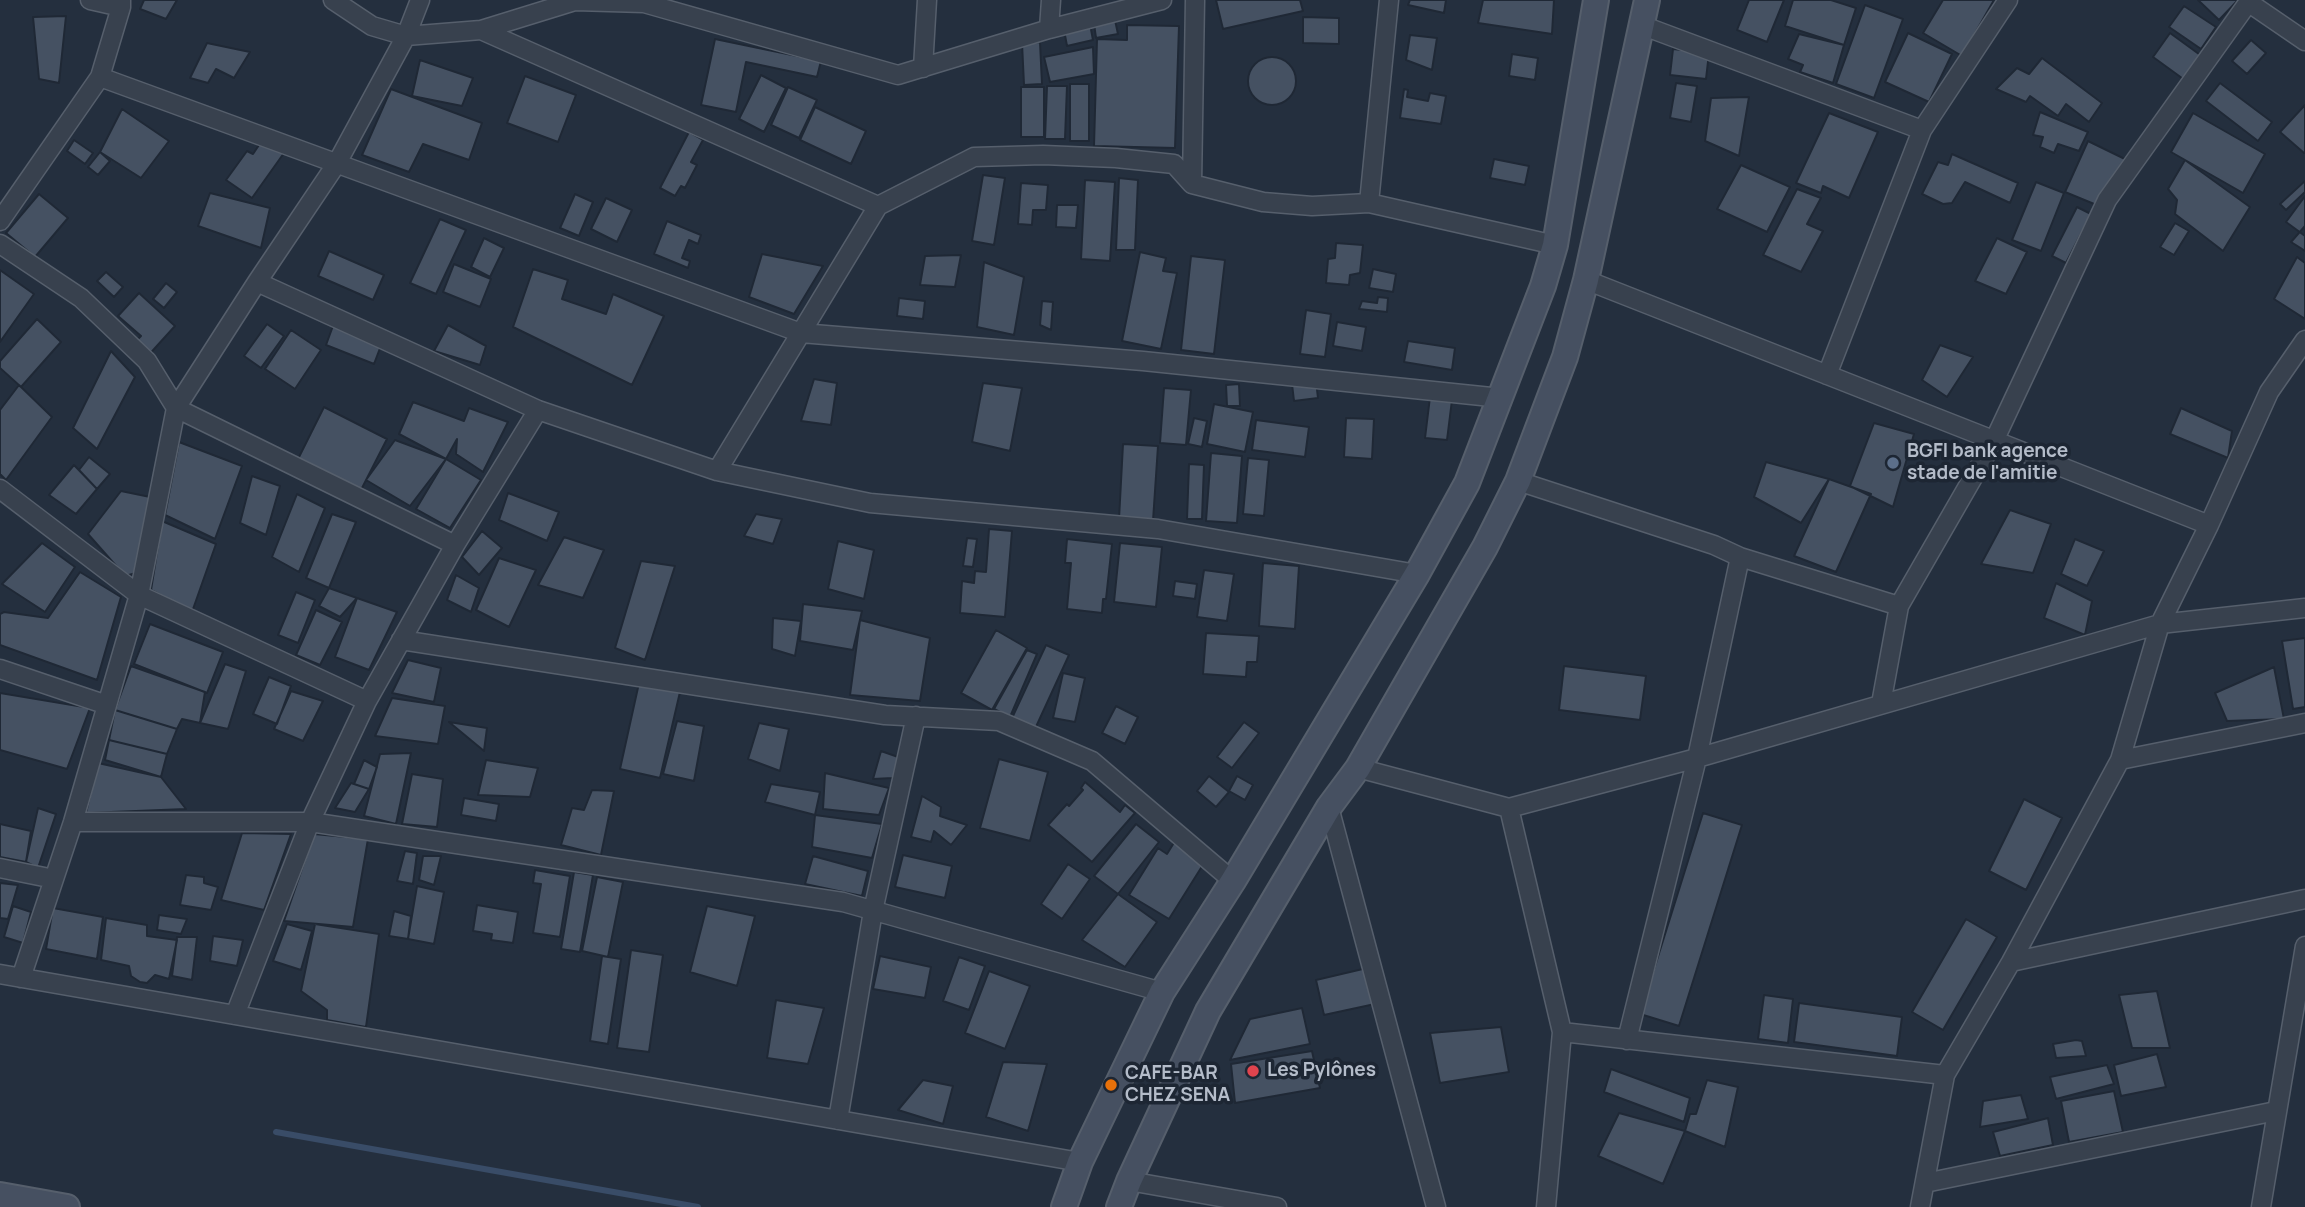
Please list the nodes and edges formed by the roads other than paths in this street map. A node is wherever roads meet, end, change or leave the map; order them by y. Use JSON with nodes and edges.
{"nodes":[{"id":1,"x":90,"y":0,"type":"edge"},
{"id":2,"x":333,"y":0,"type":"edge"},
{"id":3,"x":420,"y":0,"type":"edge"},
{"id":4,"x":927,"y":0,"type":"edge"},
{"id":5,"x":1051,"y":0,"type":"edge"},
{"id":6,"x":1162,"y":0,"type":"edge"},
{"id":7,"x":1195,"y":0,"type":"edge"},
{"id":8,"x":1389,"y":0,"type":"edge"},
{"id":9,"x":1596,"y":0,"type":"edge"},
{"id":10,"x":1647,"y":0,"type":"edge"},
{"id":11,"x":2008,"y":0,"type":"edge"},
{"id":12,"x":2249,"y":1,"type":"edge"},
{"id":13,"x":121,"y":4,"type":"edge"},
{"id":14,"x":1641,"y":26,"type":"junction"},
{"id":15,"x":1049,"y":29,"type":"junction"},
{"id":16,"x":481,"y":30,"type":"junction"},
{"id":17,"x":406,"y":36,"type":"junction"},
{"id":18,"x":2305,"y":41,"type":"edge"},
{"id":19,"x":923,"y":68,"type":"junction"},
{"id":20,"x":100,"y":77,"type":"junction"},
{"id":21,"x":1922,"y":130,"type":"junction"},
{"id":22,"x":337,"y":163,"type":"junction"},
{"id":23,"x":1192,"y":184,"type":"junction"},
{"id":24,"x":1369,"y":203,"type":"junction"},
{"id":25,"x":878,"y":206,"type":"junction"},
{"id":26,"x":0,"y":221,"type":"edge"},
{"id":27,"x":0,"y":244,"type":"edge"},
{"id":28,"x":1555,"y":245,"type":"junction"},
{"id":29,"x":1586,"y":280,"type":"junction"},
{"id":30,"x":257,"y":282,"type":"junction"},
{"id":31,"x":801,"y":333,"type":"junction"},
{"id":32,"x":2305,"y":340,"type":"edge"},
{"id":33,"x":1828,"y":375,"type":"junction"},
{"id":34,"x":1501,"y":398,"type":"junction"},
{"id":35,"x":176,"y":408,"type":"junction"},
{"id":36,"x":538,"y":410,"type":"junction"},
{"id":37,"x":1994,"y":441,"type":"junction"},
{"id":38,"x":717,"y":471,"type":"junction"},
{"id":39,"x":1518,"y":481,"type":"junction"},
{"id":40,"x":0,"y":489,"type":"edge"},
{"id":41,"x":2209,"y":525,"type":"junction"},
{"id":42,"x":455,"y":545,"type":"junction"},
{"id":43,"x":1741,"y":557,"type":"junction"},
{"id":44,"x":1417,"y":574,"type":"junction"},
{"id":45,"x":139,"y":595,"type":"junction"},
{"id":46,"x":1899,"y":606,"type":"junction"},
{"id":47,"x":2305,"y":608,"type":"edge"},
{"id":48,"x":2160,"y":624,"type":"junction"},
{"id":49,"x":401,"y":640,"type":"junction"},
{"id":50,"x":0,"y":669,"type":"edge"},
{"id":51,"x":367,"y":701,"type":"junction"},
{"id":52,"x":1881,"y":704,"type":"junction"},
{"id":53,"x":107,"y":705,"type":"junction"},
{"id":54,"x":916,"y":716,"type":"junction"},
{"id":55,"x":2305,"y":723,"type":"edge"},
{"id":56,"x":1697,"y":758,"type":"junction"},
{"id":57,"x":2120,"y":760,"type":"junction"},
{"id":58,"x":1358,"y":768,"type":"junction"},
{"id":59,"x":1329,"y":807,"type":"junction"},
{"id":60,"x":1508,"y":808,"type":"junction"},
{"id":61,"x":73,"y":822,"type":"junction"},
{"id":62,"x":310,"y":822,"type":"junction"},
{"id":63,"x":0,"y":868,"type":"edge"},
{"id":64,"x":54,"y":879,"type":"junction"},
{"id":65,"x":1233,"y":881,"type":"junction"},
{"id":66,"x":2305,"y":899,"type":"edge"},
{"id":67,"x":873,"y":911,"type":"junction"},
{"id":68,"x":2305,"y":946,"type":"edge"},
{"id":69,"x":2011,"y":962,"type":"junction"},
{"id":70,"x":0,"y":974,"type":"edge"},
{"id":71,"x":21,"y":978,"type":"junction"},
{"id":72,"x":1162,"y":992,"type":"junction"},
{"id":73,"x":235,"y":1015,"type":"junction"},
{"id":74,"x":2298,"y":1020,"type":"edge"},
{"id":75,"x":1562,"y":1032,"type":"junction"},
{"id":76,"x":1627,"y":1040,"type":"junction"},
{"id":77,"x":1945,"y":1075,"type":"junction"},
{"id":78,"x":2276,"y":1111,"type":"junction"},
{"id":79,"x":838,"y":1120,"type":"junction"},
{"id":80,"x":1080,"y":1162,"type":"junction"},
{"id":81,"x":1129,"y":1181,"type":"junction"},
{"id":82,"x":1925,"y":1183,"type":"junction"},
{"id":83,"x":0,"y":1195,"type":"edge"},
{"id":84,"x":67,"y":1207,"type":"edge"},
{"id":85,"x":1064,"y":1207,"type":"edge"},
{"id":86,"x":1119,"y":1207,"type":"edge"},
{"id":87,"x":1277,"y":1207,"type":"edge"},
{"id":88,"x":1436,"y":1207,"type":"edge"},
{"id":89,"x":1546,"y":1207,"type":"edge"},
{"id":90,"x":1920,"y":1207,"type":"edge"},
{"id":91,"x":2260,"y":1207,"type":"edge"}],
"edges":[{"from":1,"to":13,"type":"street"},
{"from":2,"to":17,"type":"street"},
{"from":3,"to":17,"type":"street"},
{"from":4,"to":19,"type":"street"},
{"from":5,"to":15,"type":"street"},
{"from":6,"to":15,"type":"street"},
{"from":7,"to":23,"type":"street"},
{"from":8,"to":24,"type":"street"},
{"from":9,"to":28,"type":"street"},
{"from":10,"to":14,"type":"street"},
{"from":11,"to":21,"type":"street"},
{"from":12,"to":18,"type":"street"},
{"from":12,"to":37,"type":"street"},
{"from":13,"to":20,"type":"street"},
{"from":14,"to":21,"type":"street"},
{"from":14,"to":29,"type":"street"},
{"from":15,"to":19,"type":"street"},
{"from":16,"to":17,"type":"street"},
{"from":16,"to":19,"type":"street"},
{"from":16,"to":25,"type":"street"},
{"from":17,"to":22,"type":"street"},
{"from":20,"to":22,"type":"street"},
{"from":20,"to":26,"type":"street"},
{"from":21,"to":33,"type":"street"},
{"from":22,"to":30,"type":"street"},
{"from":22,"to":31,"type":"street"},
{"from":23,"to":24,"type":"street"},
{"from":23,"to":25,"type":"street"},
{"from":24,"to":28,"type":"street"},
{"from":25,"to":31,"type":"street"},
{"from":27,"to":35,"type":"street"},
{"from":28,"to":34,"type":"street"},
{"from":29,"to":33,"type":"street"},
{"from":29,"to":39,"type":"street"},
{"from":30,"to":35,"type":"street"},
{"from":30,"to":36,"type":"street"},
{"from":31,"to":34,"type":"street"},
{"from":31,"to":38,"type":"street"},
{"from":32,"to":41,"type":"street"},
{"from":33,"to":37,"type":"street"},
{"from":34,"to":44,"type":"street"},
{"from":35,"to":42,"type":"street"},
{"from":35,"to":45,"type":"street"},
{"from":36,"to":38,"type":"street"},
{"from":36,"to":42,"type":"street"},
{"from":37,"to":41,"type":"street"},
{"from":37,"to":46,"type":"street"},
{"from":38,"to":44,"type":"street"},
{"from":39,"to":43,"type":"street"},
{"from":39,"to":58,"type":"street"},
{"from":40,"to":45,"type":"street"},
{"from":41,"to":48,"type":"street"},
{"from":42,"to":49,"type":"street"},
{"from":43,"to":46,"type":"street"},
{"from":43,"to":56,"type":"street"},
{"from":44,"to":65,"type":"street"},
{"from":45,"to":51,"type":"street"},
{"from":45,"to":53,"type":"street"},
{"from":46,"to":52,"type":"street"},
{"from":47,"to":48,"type":"street"},
{"from":48,"to":52,"type":"street"},
{"from":48,"to":57,"type":"street"},
{"from":49,"to":51,"type":"street"},
{"from":49,"to":54,"type":"street"},
{"from":50,"to":53,"type":"street"},
{"from":51,"to":62,"type":"street"},
{"from":52,"to":56,"type":"street"},
{"from":53,"to":61,"type":"street"},
{"from":54,"to":65,"type":"street"},
{"from":54,"to":67,"type":"street"},
{"from":55,"to":57,"type":"street"},
{"from":56,"to":60,"type":"street"},
{"from":56,"to":76,"type":"street"},
{"from":57,"to":69,"type":"street"},
{"from":58,"to":59,"type":"street"},
{"from":58,"to":60,"type":"street"},
{"from":59,"to":81,"type":"street"},
{"from":59,"to":88,"type":"street"},
{"from":60,"to":75,"type":"street"},
{"from":61,"to":62,"type":"street"},
{"from":61,"to":64,"type":"street"},
{"from":62,"to":67,"type":"street"},
{"from":62,"to":73,"type":"street"},
{"from":63,"to":64,"type":"street"},
{"from":64,"to":71,"type":"street"},
{"from":65,"to":72,"type":"street"},
{"from":66,"to":69,"type":"street"},
{"from":67,"to":72,"type":"street"},
{"from":67,"to":79,"type":"street"},
{"from":68,"to":74,"type":"street"},
{"from":69,"to":77,"type":"street"},
{"from":70,"to":71,"type":"street"},
{"from":71,"to":73,"type":"street"},
{"from":72,"to":80,"type":"street"},
{"from":73,"to":79,"type":"street"},
{"from":74,"to":78,"type":"street"},
{"from":75,"to":76,"type":"street"},
{"from":75,"to":89,"type":"street"},
{"from":76,"to":77,"type":"street"},
{"from":77,"to":82,"type":"street"},
{"from":78,"to":82,"type":"street"},
{"from":78,"to":91,"type":"street"},
{"from":79,"to":80,"type":"street"},
{"from":80,"to":85,"type":"street"},
{"from":81,"to":86,"type":"street"},
{"from":81,"to":87,"type":"street"},
{"from":82,"to":90,"type":"street"},
{"from":83,"to":84,"type":"street"}]}
